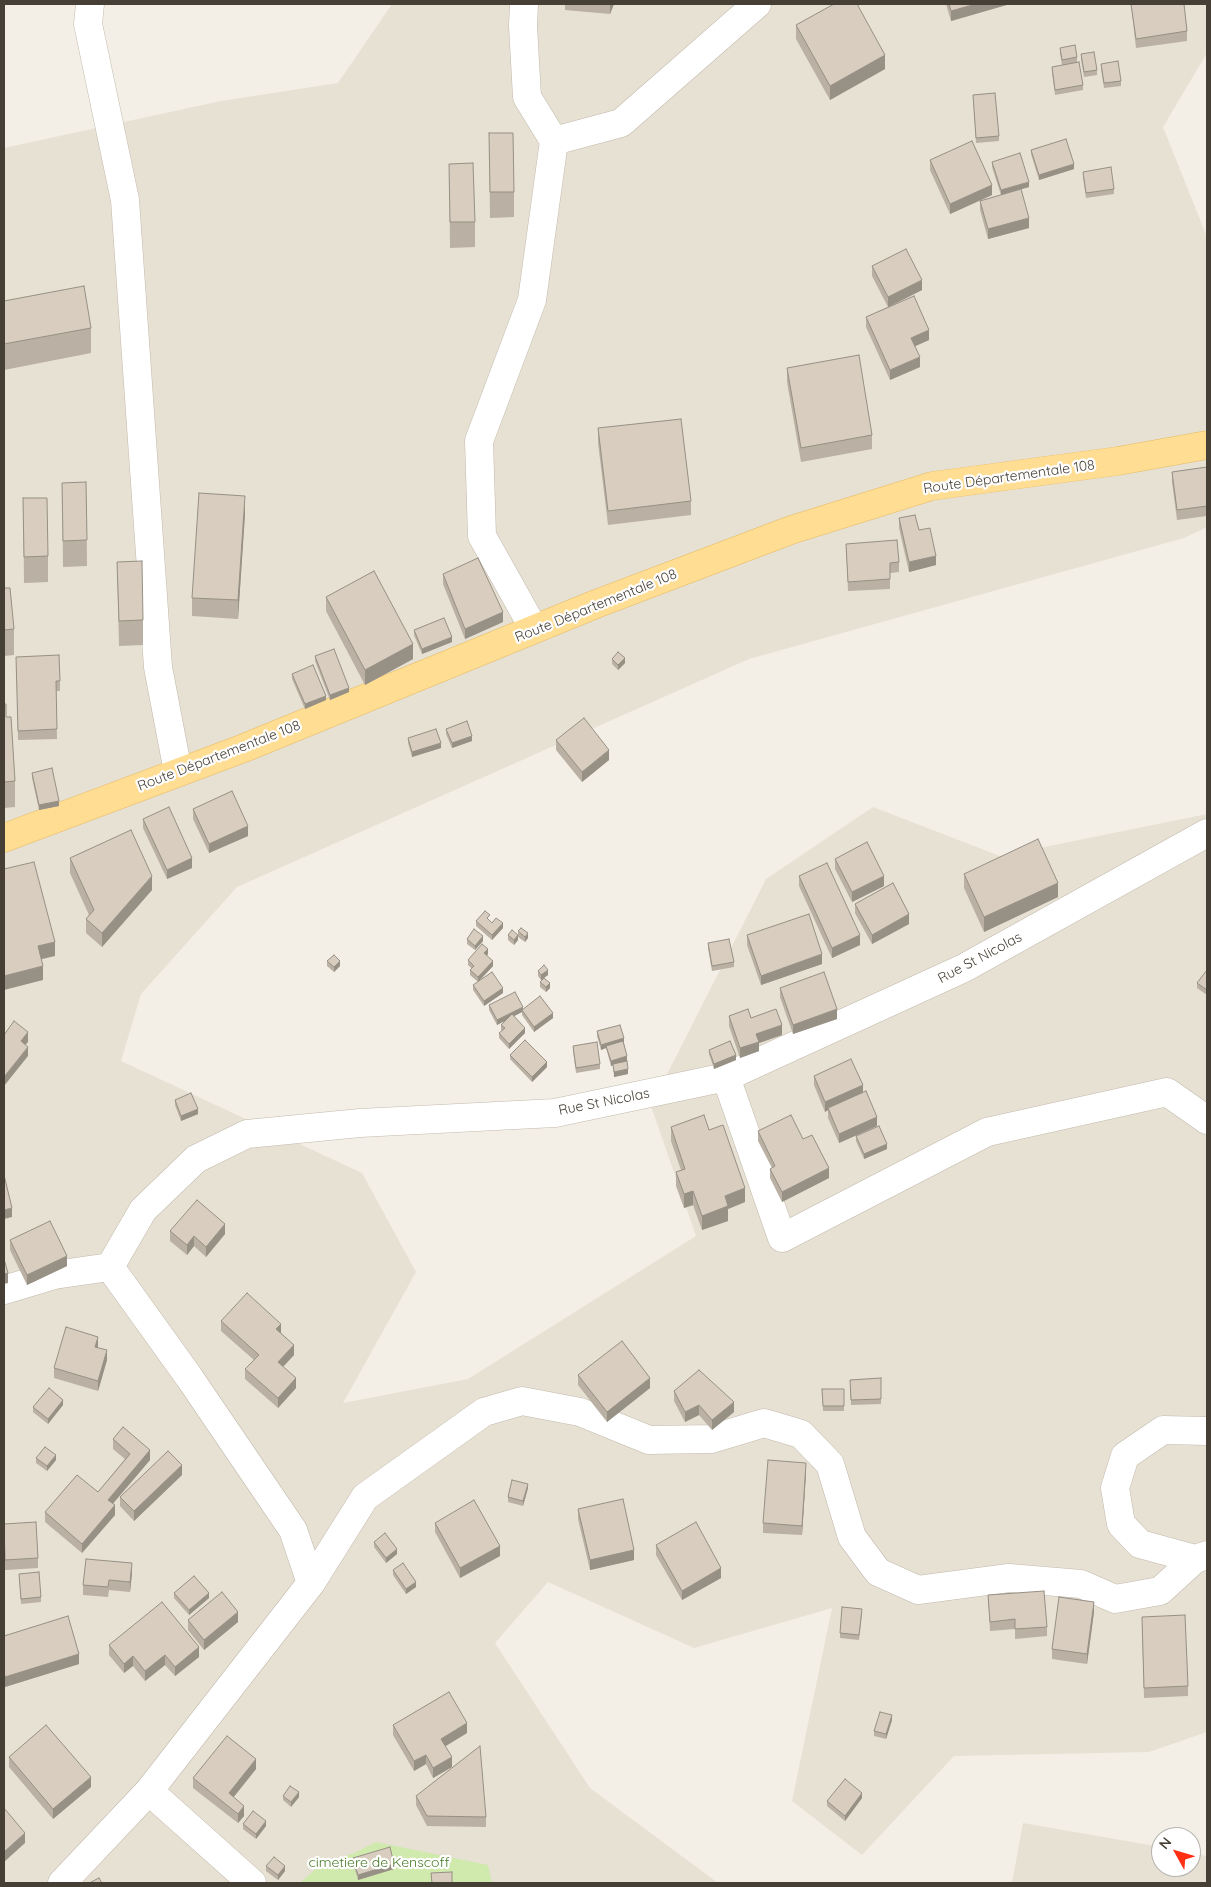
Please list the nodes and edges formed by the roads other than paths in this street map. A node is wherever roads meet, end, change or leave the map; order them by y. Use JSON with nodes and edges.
{"nodes":[{"id":1,"x":90,"y":4,"type":"edge"},
{"id":2,"x":524,"y":4,"type":"edge"},
{"id":3,"x":757,"y":4,"type":"edge"},
{"id":4,"x":554,"y":141,"type":"junction"},
{"id":5,"x":1207,"y":445,"type":"edge"},
{"id":6,"x":534,"y":630,"type":"junction"},
{"id":7,"x":178,"y":772,"type":"junction"},
{"id":8,"x":1207,"y":834,"type":"edge"},
{"id":9,"x":4,"y":838,"type":"edge"},
{"id":10,"x":726,"y":1077,"type":"junction"},
{"id":11,"x":1207,"y":1120,"type":"edge"},
{"id":12,"x":110,"y":1266,"type":"junction"},
{"id":13,"x":4,"y":1290,"type":"edge"},
{"id":14,"x":1207,"y":1431,"type":"edge"},
{"id":15,"x":1201,"y":1557,"type":"edge"},
{"id":16,"x":311,"y":1583,"type":"junction"},
{"id":17,"x":148,"y":1791,"type":"junction"},
{"id":18,"x":62,"y":1883,"type":"edge"},
{"id":19,"x":252,"y":1883,"type":"edge"}],
"edges":[{"from":1,"to":7,"type":"street"},
{"from":2,"to":4,"type":"street"},
{"from":3,"to":4,"type":"street"},
{"from":4,"to":6,"type":"street"},
{"from":5,"to":6,"type":"main road","name":"Route Départementale 108"},
{"from":6,"to":7,"type":"main road","name":"Route Départementale 108"},
{"from":7,"to":9,"type":"main road","name":"Route Départementale 108"},
{"from":8,"to":10,"type":"street","name":"Rue St Nicolas"},
{"from":10,"to":11,"type":"street"},
{"from":10,"to":12,"type":"street","name":"Rue St Nicolas"},
{"from":12,"to":13,"type":"street"},
{"from":12,"to":16,"type":"street"},
{"from":14,"to":15,"type":"street"},
{"from":15,"to":16,"type":"street"},
{"from":16,"to":17,"type":"street"},
{"from":17,"to":18,"type":"street"},
{"from":17,"to":19,"type":"street"}]}
